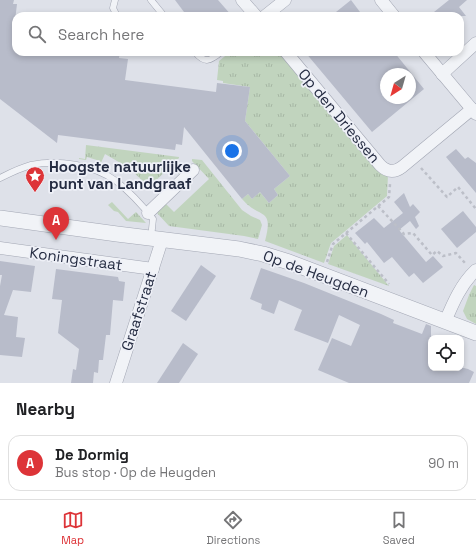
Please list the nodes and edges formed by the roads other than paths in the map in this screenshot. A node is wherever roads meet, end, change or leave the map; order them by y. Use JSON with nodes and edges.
{"nodes":[{"id":1,"x":115,"y":0,"type":"edge"},
{"id":2,"x":151,"y":0,"type":"edge"},
{"id":3,"x":242,"y":0,"type":"edge"},
{"id":4,"x":285,"y":0,"type":"edge"},
{"id":5,"x":381,"y":0,"type":"edge"},
{"id":6,"x":115,"y":12,"type":"edge"},
{"id":7,"x":159,"y":12,"type":"edge"},
{"id":8,"x":252,"y":12,"type":"edge"},
{"id":9,"x":270,"y":12,"type":"edge"},
{"id":10,"x":391,"y":12,"type":"edge"},
{"id":11,"x":476,"y":43,"type":"edge"},
{"id":12,"x":464,"y":54,"type":"edge"},
{"id":13,"x":197,"y":56,"type":"edge"},
{"id":14,"x":217,"y":56,"type":"edge"},
{"id":15,"x":289,"y":56,"type":"edge"},
{"id":16,"x":427,"y":56,"type":"edge"},
{"id":17,"x":462,"y":56,"type":"edge"},
{"id":18,"x":442,"y":74,"type":"junction"},
{"id":19,"x":474,"y":111,"type":"edge"},
{"id":20,"x":192,"y":170,"type":"dead end"},
{"id":21,"x":0,"y":178,"type":"edge"},
{"id":22,"x":148,"y":212,"type":"junction"},
{"id":23,"x":0,"y":218,"type":"edge"},
{"id":24,"x":156,"y":239,"type":"junction"},
{"id":25,"x":0,"y":248,"type":"edge"},
{"id":26,"x":153,"y":269,"type":"junction"},
{"id":27,"x":474,"y":271,"type":"edge"},
{"id":28,"x":445,"y":322,"type":"junction"},
{"id":29,"x":476,"y":333,"type":"edge"},
{"id":30,"x":116,"y":383,"type":"edge"}],
"edges":[{"from":1,"to":6,"type":"lane"},
{"from":2,"to":7,"type":"lane"},
{"from":3,"to":8,"type":"street"},
{"from":4,"to":9,"type":"street"},
{"from":5,"to":10,"type":"street"},
{"from":11,"to":12,"type":"street"},
{"from":13,"to":14,"type":"lane"},
{"from":15,"to":19,"type":"street","name":"Op den Driessen"},
{"from":16,"to":18,"type":"street"},
{"from":17,"to":18,"type":"street"},
{"from":18,"to":19,"type":"street"},
{"from":20,"to":22,"type":"street"},
{"from":21,"to":22,"type":"lane"},
{"from":22,"to":24,"type":"lane"},
{"from":23,"to":24,"type":"street","name":"Op de Heugden"},
{"from":24,"to":26,"type":"street","name":"Graafstraat"},
{"from":24,"to":28,"type":"street","name":"Op de Heugden"},
{"from":25,"to":26,"type":"street","name":"Koningstraat"},
{"from":26,"to":30,"type":"street","name":"Graafstraat"},
{"from":27,"to":28,"type":"street"},
{"from":28,"to":29,"type":"street","name":"Op de Heugden"}]}
